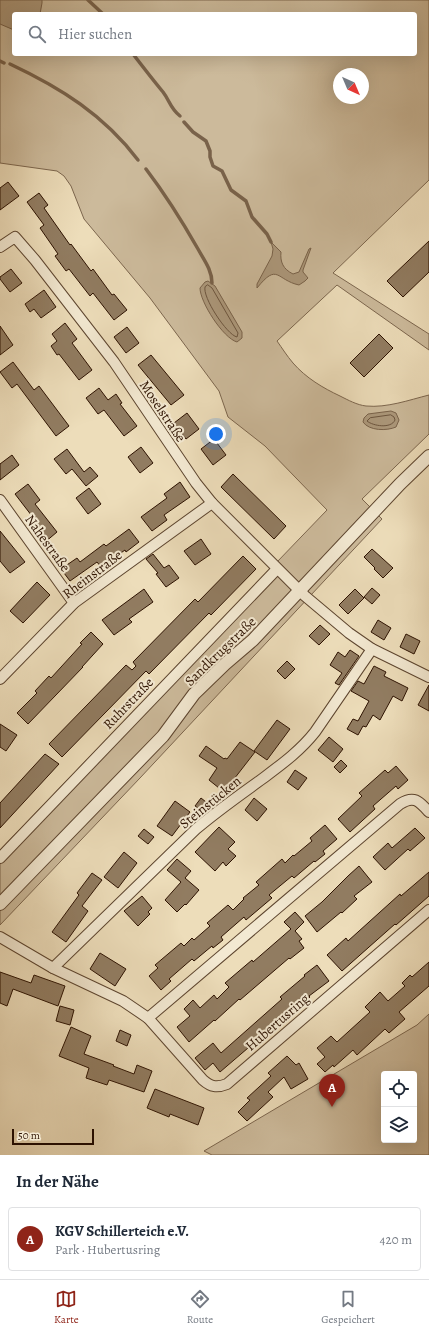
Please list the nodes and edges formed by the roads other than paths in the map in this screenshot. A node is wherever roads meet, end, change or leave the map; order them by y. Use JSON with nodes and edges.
{"nodes":[{"id":1,"x":0,"y":247,"type":"edge"},
{"id":2,"x":429,"y":456,"type":"edge"},
{"id":3,"x":0,"y":500,"type":"edge"},
{"id":4,"x":212,"y":504,"type":"junction"},
{"id":5,"x":277,"y":569,"type":"junction"},
{"id":6,"x":300,"y":591,"type":"junction"},
{"id":7,"x":74,"y":603,"type":"junction"},
{"id":8,"x":372,"y":649,"type":"junction"},
{"id":9,"x":429,"y":677,"type":"edge"},
{"id":10,"x":0,"y":679,"type":"edge"},
{"id":11,"x":429,"y":812,"type":"edge"},
{"id":12,"x":0,"y":858,"type":"edge"},
{"id":13,"x":0,"y":904,"type":"edge"},
{"id":14,"x":429,"y":910,"type":"edge"},
{"id":15,"x":0,"y":937,"type":"edge"},
{"id":16,"x":53,"y":968,"type":"junction"},
{"id":17,"x":148,"y":1018,"type":"junction"}],
"edges":[{"from":1,"to":4,"type":"street","name":"Moselstraße"},
{"from":2,"to":6,"type":"street","name":"Sandkrugstraße"},
{"from":3,"to":7,"type":"street","name":"Nahestraße"},
{"from":4,"to":5,"type":"street","name":"Moselstraße"},
{"from":4,"to":7,"type":"street","name":"Rheinstraße"},
{"from":5,"to":6,"type":"street","name":"Moselstraße"},
{"from":5,"to":12,"type":"street","name":"Ruhrstraße"},
{"from":6,"to":8,"type":"street","name":"Moselstraße"},
{"from":6,"to":13,"type":"street","name":"Sandkrugstraße"},
{"from":7,"to":10,"type":"street","name":"Rheinstraße"},
{"from":8,"to":9,"type":"street","name":"Moselstraße"},
{"from":8,"to":16,"type":"street","name":"Steinstücken"},
{"from":11,"to":17,"type":"street"},
{"from":14,"to":17,"type":"street","name":"Hubertusring"},
{"from":15,"to":16,"type":"street","name":"Hubertusring"},
{"from":16,"to":17,"type":"street","name":"Hubertusring"}]}
